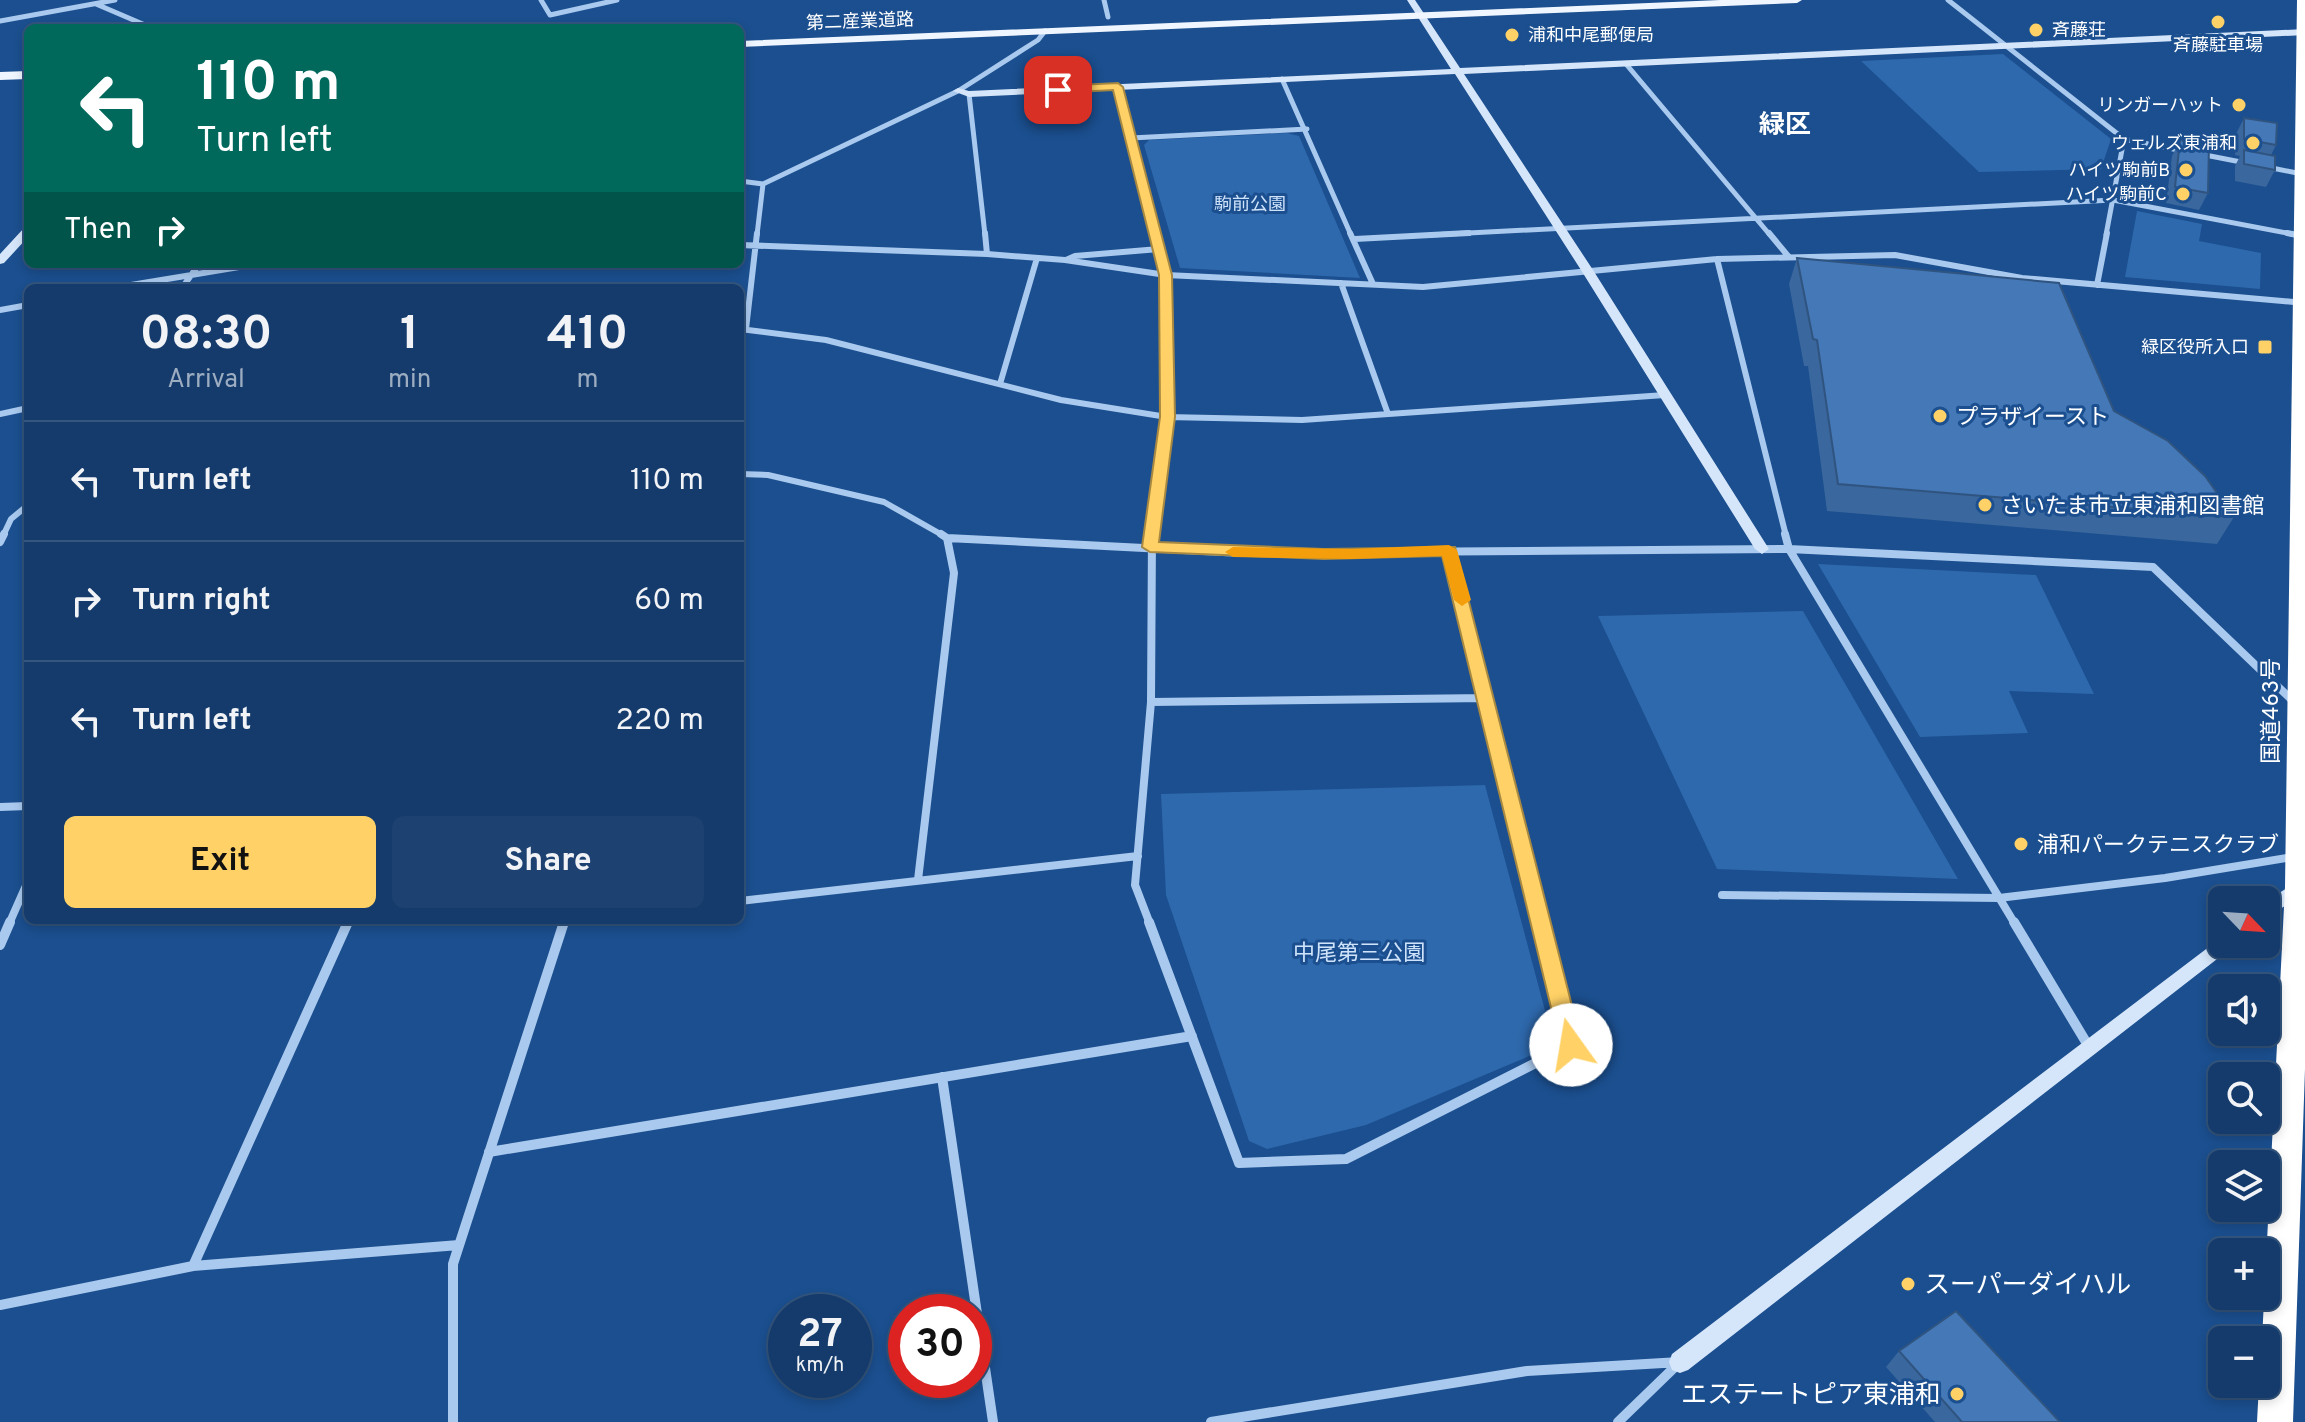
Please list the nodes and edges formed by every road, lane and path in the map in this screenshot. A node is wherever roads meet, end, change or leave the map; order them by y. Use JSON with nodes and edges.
{"nodes":[{"id":1,"x":115,"y":0,"type":"edge"},
{"id":2,"x":541,"y":0,"type":"edge"},
{"id":3,"x":617,"y":0,"type":"edge"},
{"id":4,"x":1104,"y":0,"type":"edge"},
{"id":5,"x":1508,"y":0,"type":"edge"},
{"id":6,"x":1797,"y":0,"type":"edge"},
{"id":7,"x":1948,"y":0,"type":"edge"},
{"id":8,"x":2303,"y":0,"type":"edge"},
{"id":9,"x":94,"y":2,"type":"edge"},
{"id":10,"x":1413,"y":2,"type":"edge"},
{"id":11,"x":1422,"y":15,"type":"junction"},
{"id":12,"x":1108,"y":17,"type":"junction"},
{"id":13,"x":0,"y":21,"type":"edge"},
{"id":14,"x":143,"y":24,"type":"edge"},
{"id":15,"x":1045,"y":31,"type":"junction"},
{"id":16,"x":744,"y":32,"type":"edge"},
{"id":17,"x":2305,"y":32,"type":"edge"},
{"id":18,"x":744,"y":44,"type":"edge"},
{"id":19,"x":2009,"y":47,"type":"junction"},
{"id":20,"x":1626,"y":64,"type":"junction"},
{"id":21,"x":1458,"y":71,"type":"junction"},
{"id":22,"x":24,"y":75,"type":"edge"},
{"id":23,"x":0,"y":76,"type":"edge"},
{"id":24,"x":1282,"y":79,"type":"junction"},
{"id":25,"x":1118,"y":87,"type":"junction"},
{"id":26,"x":963,"y":92,"type":"junction"},
{"id":27,"x":2305,"y":103,"type":"edge"},
{"id":28,"x":1307,"y":129,"type":"junction"},
{"id":29,"x":1131,"y":138,"type":"junction"},
{"id":30,"x":2124,"y":139,"type":"junction"},
{"id":31,"x":2302,"y":174,"type":"junction"},
{"id":32,"x":744,"y":182,"type":"edge"},
{"id":33,"x":763,"y":184,"type":"junction"},
{"id":34,"x":2113,"y":200,"type":"junction"},
{"id":35,"x":1755,"y":217,"type":"junction"},
{"id":36,"x":1558,"y":228,"type":"junction"},
{"id":37,"x":24,"y":234,"type":"edge"},
{"id":38,"x":2302,"y":236,"type":"junction"},
{"id":39,"x":1355,"y":239,"type":"junction"},
{"id":40,"x":744,"y":245,"type":"edge"},
{"id":41,"x":758,"y":245,"type":"junction"},
{"id":42,"x":1159,"y":249,"type":"junction"},
{"id":43,"x":987,"y":254,"type":"junction"},
{"id":44,"x":1788,"y":256,"type":"junction"},
{"id":45,"x":1037,"y":258,"type":"junction"},
{"id":46,"x":1717,"y":259,"type":"junction"},
{"id":47,"x":1065,"y":260,"type":"junction"},
{"id":48,"x":0,"y":261,"type":"edge"},
{"id":49,"x":196,"y":268,"type":"edge"},
{"id":50,"x":229,"y":268,"type":"edge"},
{"id":51,"x":1587,"y":270,"type":"junction"},
{"id":52,"x":192,"y":273,"type":"junction"},
{"id":53,"x":1166,"y":275,"type":"junction"},
{"id":54,"x":1341,"y":283,"type":"junction"},
{"id":55,"x":134,"y":284,"type":"edge"},
{"id":56,"x":185,"y":284,"type":"edge"},
{"id":57,"x":1373,"y":284,"type":"junction"},
{"id":58,"x":2097,"y":285,"type":"junction"},
{"id":59,"x":2303,"y":302,"type":"edge"},
{"id":60,"x":24,"y":306,"type":"edge"},
{"id":61,"x":0,"y":310,"type":"edge"},
{"id":62,"x":744,"y":323,"type":"edge"},
{"id":63,"x":744,"y":329,"type":"edge"},
{"id":64,"x":1000,"y":384,"type":"junction"},
{"id":65,"x":1665,"y":395,"type":"junction"},
{"id":66,"x":24,"y":409,"type":"edge"},
{"id":67,"x":0,"y":414,"type":"edge"},
{"id":68,"x":1388,"y":414,"type":"junction"},
{"id":69,"x":1167,"y":417,"type":"junction"},
{"id":70,"x":744,"y":474,"type":"edge"},
{"id":71,"x":24,"y":508,"type":"edge"},
{"id":72,"x":947,"y":538,"type":"junction"},
{"id":73,"x":0,"y":542,"type":"edge"},
{"id":74,"x":1150,"y":547,"type":"junction"},
{"id":75,"x":1762,"y":549,"type":"junction"},
{"id":76,"x":1789,"y":549,"type":"junction"},
{"id":77,"x":1449,"y":550,"type":"junction"},
{"id":78,"x":1487,"y":698,"type":"junction"},
{"id":79,"x":1151,"y":702,"type":"junction"},
{"id":80,"x":2297,"y":705,"type":"junction"},
{"id":81,"x":24,"y":806,"type":"edge"},
{"id":82,"x":0,"y":807,"type":"edge"},
{"id":83,"x":1138,"y":856,"type":"junction"},
{"id":84,"x":2298,"y":856,"type":"junction"},
{"id":85,"x":918,"y":880,"type":"junction"},
{"id":86,"x":2301,"y":885,"type":"edge"},
{"id":87,"x":24,"y":890,"type":"edge"},
{"id":88,"x":1722,"y":895,"type":"dead end"},
{"id":89,"x":1999,"y":898,"type":"junction"},
{"id":90,"x":744,"y":901,"type":"edge"},
{"id":91,"x":2280,"y":901,"type":"edge"},
{"id":92,"x":347,"y":924,"type":"edge"},
{"id":93,"x":565,"y":924,"type":"edge"},
{"id":94,"x":0,"y":945,"type":"edge"},
{"id":95,"x":2208,"y":956,"type":"edge"},
{"id":96,"x":1192,"y":1036,"type":"junction"},
{"id":97,"x":2089,"y":1047,"type":"junction"},
{"id":98,"x":942,"y":1077,"type":"junction"},
{"id":99,"x":489,"y":1152,"type":"junction"},
{"id":100,"x":459,"y":1245,"type":"junction"},
{"id":101,"x":193,"y":1266,"type":"junction"},
{"id":102,"x":0,"y":1305,"type":"edge"},
{"id":103,"x":1680,"y":1362,"type":"junction"},
{"id":104,"x":453,"y":1422,"type":"edge"},
{"id":105,"x":993,"y":1422,"type":"edge"},
{"id":106,"x":1211,"y":1422,"type":"edge"},
{"id":107,"x":1618,"y":1422,"type":"edge"},
{"id":108,"x":2275,"y":1422,"type":"edge"}],
"edges":[{"from":1,"to":9,"type":"street"},
{"from":2,"to":3,"type":"street"},
{"from":4,"to":12,"type":"street"},
{"from":5,"to":10,"type":"main road","name":"第二産業道路"},
{"from":6,"to":11,"type":"main road","name":"第二産業道路"},
{"from":7,"to":19,"type":"street"},
{"from":8,"to":17,"type":"highway","name":"国道463号"},
{"from":9,"to":13,"type":"street"},
{"from":9,"to":14,"type":"street"},
{"from":10,"to":11,"type":"street"},
{"from":10,"to":12,"type":"main road","name":"第二産業道路"},
{"from":11,"to":15,"type":"main road","name":"第二産業道路"},
{"from":11,"to":21,"type":"street"},
{"from":12,"to":16,"type":"main road","name":"第二産業道路"},
{"from":15,"to":18,"type":"main road","name":"第二産業道路"},
{"from":15,"to":26,"type":"street"},
{"from":17,"to":19,"type":"street"},
{"from":17,"to":27,"type":"highway","name":"国道463号"},
{"from":19,"to":20,"type":"street"},
{"from":19,"to":30,"type":"street"},
{"from":20,"to":21,"type":"street"},
{"from":20,"to":35,"type":"street"},
{"from":21,"to":24,"type":"street"},
{"from":21,"to":36,"type":"street"},
{"from":22,"to":23,"type":"main road"},
{"from":24,"to":25,"type":"street"},
{"from":24,"to":28,"type":"street"},
{"from":25,"to":26,"type":"street"},
{"from":25,"to":29,"type":"street"},
{"from":26,"to":33,"type":"street"},
{"from":26,"to":43,"type":"street"},
{"from":27,"to":31,"type":"highway","name":"国道463号"},
{"from":28,"to":29,"type":"street"},
{"from":28,"to":39,"type":"street"},
{"from":29,"to":42,"type":"street"},
{"from":30,"to":31,"type":"street"},
{"from":30,"to":34,"type":"street"},
{"from":31,"to":38,"type":"highway","name":"国道463号"},
{"from":32,"to":33,"type":"street"},
{"from":33,"to":41,"type":"street"},
{"from":34,"to":35,"type":"street"},
{"from":34,"to":38,"type":"street"},
{"from":34,"to":58,"type":"street"},
{"from":35,"to":36,"type":"street"},
{"from":35,"to":44,"type":"street"},
{"from":36,"to":39,"type":"street"},
{"from":36,"to":51,"type":"street"},
{"from":37,"to":48,"type":"street"},
{"from":38,"to":59,"type":"highway","name":"国道463号"},
{"from":39,"to":57,"type":"street"},
{"from":40,"to":41,"type":"street"},
{"from":41,"to":43,"type":"street"},
{"from":41,"to":62,"type":"street"},
{"from":42,"to":47,"type":"street"},
{"from":42,"to":53,"type":"street"},
{"from":43,"to":45,"type":"street"},
{"from":44,"to":46,"type":"street"},
{"from":44,"to":58,"type":"street"},
{"from":45,"to":47,"type":"street"},
{"from":45,"to":64,"type":"street"},
{"from":46,"to":51,"type":"street"},
{"from":46,"to":76,"type":"street"},
{"from":47,"to":53,"type":"street"},
{"from":49,"to":52,"type":"street"},
{"from":50,"to":52,"type":"street"},
{"from":51,"to":57,"type":"street"},
{"from":51,"to":65,"type":"street"},
{"from":52,"to":55,"type":"street"},
{"from":52,"to":56,"type":"street"},
{"from":53,"to":54,"type":"street"},
{"from":53,"to":69,"type":"street"},
{"from":54,"to":57,"type":"street"},
{"from":54,"to":68,"type":"street"},
{"from":58,"to":59,"type":"street"},
{"from":59,"to":80,"type":"highway","name":"国道463号"},
{"from":60,"to":61,"type":"street"},
{"from":63,"to":64,"type":"street"},
{"from":64,"to":69,"type":"street"},
{"from":65,"to":68,"type":"street"},
{"from":65,"to":75,"type":"street"},
{"from":66,"to":67,"type":"street"},
{"from":68,"to":69,"type":"street"},
{"from":69,"to":74,"type":"street"},
{"from":70,"to":72,"type":"street"},
{"from":71,"to":73,"type":"street"},
{"from":72,"to":74,"type":"street"},
{"from":72,"to":85,"type":"street"},
{"from":74,"to":77,"type":"street"},
{"from":74,"to":79,"type":"street"},
{"from":75,"to":76,"type":"street"},
{"from":75,"to":77,"type":"street"},
{"from":76,"to":80,"type":"street"},
{"from":76,"to":89,"type":"street"},
{"from":77,"to":78,"type":"street"},
{"from":78,"to":79,"type":"street"},
{"from":78,"to":96,"type":"street"},
{"from":79,"to":83,"type":"street"},
{"from":80,"to":84,"type":"highway","name":"国道463号"},
{"from":81,"to":82,"type":"street"},
{"from":83,"to":85,"type":"street"},
{"from":83,"to":96,"type":"street"},
{"from":84,"to":86,"type":"highway","name":"国道463号"},
{"from":84,"to":89,"type":"street"},
{"from":85,"to":90,"type":"street"},
{"from":86,"to":91,"type":"street"},
{"from":86,"to":108,"type":"highway","name":"国道463号"},
{"from":87,"to":94,"type":"street"},
{"from":88,"to":89,"type":"street"},
{"from":89,"to":97,"type":"street"},
{"from":92,"to":101,"type":"street"},
{"from":93,"to":99,"type":"street"},
{"from":95,"to":97,"type":"street"},
{"from":96,"to":98,"type":"street"},
{"from":97,"to":103,"type":"street"},
{"from":98,"to":99,"type":"street"},
{"from":98,"to":105,"type":"street"},
{"from":99,"to":100,"type":"street"},
{"from":100,"to":101,"type":"street"},
{"from":100,"to":104,"type":"street"},
{"from":101,"to":102,"type":"street"},
{"from":103,"to":106,"type":"street"},
{"from":103,"to":107,"type":"street"}]}
